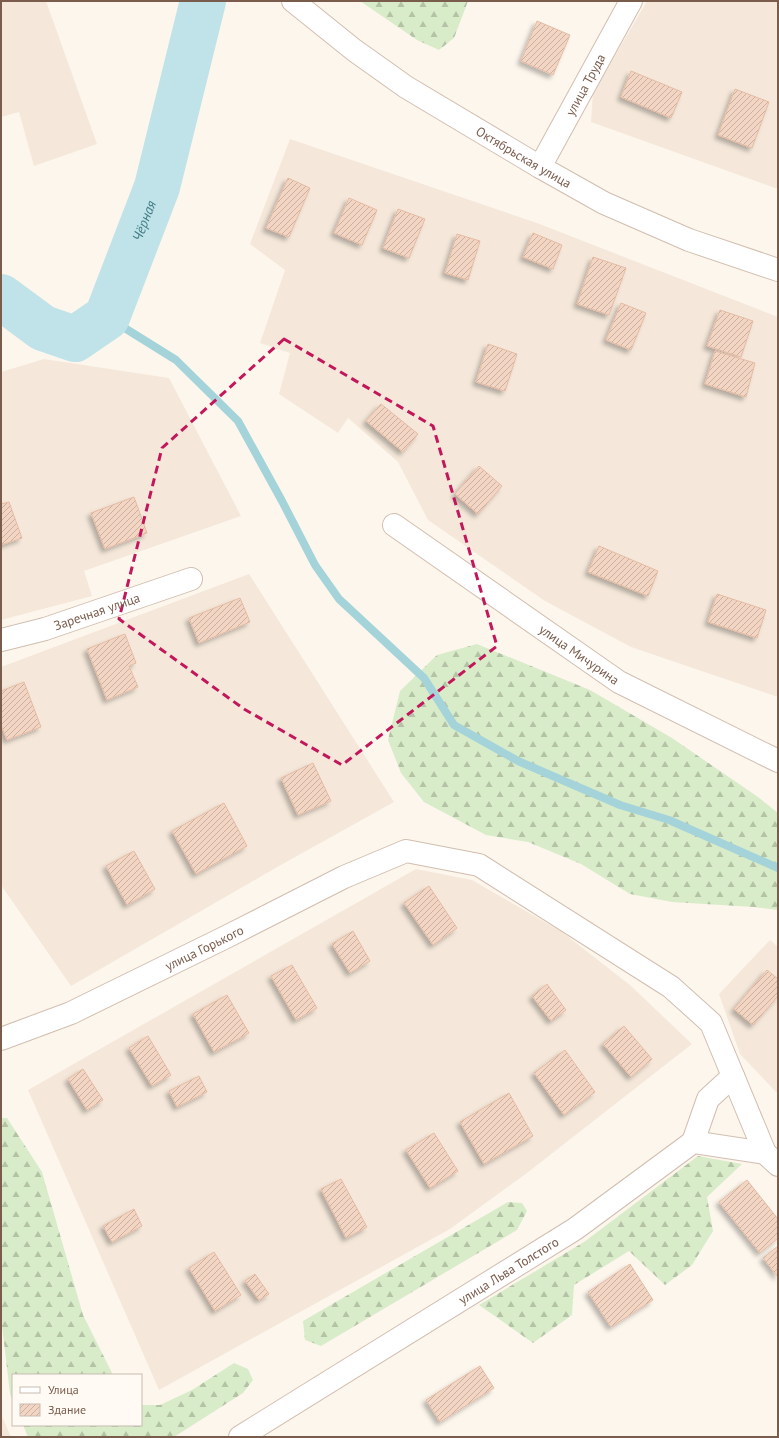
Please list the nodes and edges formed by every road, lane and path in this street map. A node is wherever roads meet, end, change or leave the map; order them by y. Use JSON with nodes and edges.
{"nodes":[{"id":1,"x":293,"y":1,"type":"edge"},
{"id":2,"x":631,"y":1,"type":"edge"},
{"id":3,"x":540,"y":167,"type":"junction"},
{"id":4,"x":778,"y":270,"type":"edge"},
{"id":5,"x":394,"y":525,"type":"dead end"},
{"id":6,"x":191,"y":579,"type":"dead end"},
{"id":7,"x":1,"y":640,"type":"edge"},
{"id":8,"x":778,"y":761,"type":"edge"},
{"id":9,"x":1,"y":1039,"type":"edge"},
{"id":10,"x":734,"y":1076,"type":"junction"},
{"id":11,"x":693,"y":1142,"type":"junction"},
{"id":12,"x":772,"y":1159,"type":"edge"},
{"id":13,"x":240,"y":1437,"type":"edge"}],
"edges":[{"from":1,"to":3,"type":"street","name":"Октябрьская улица"},
{"from":2,"to":3,"type":"street","name":"улица Труда"},
{"from":3,"to":4,"type":"street","name":"Октябрьская улица"},
{"from":5,"to":8,"type":"street","name":"улица Мичурина"},
{"from":6,"to":7,"type":"street","name":"Заречная улица"},
{"from":9,"to":10,"type":"street","name":"улица Горького"},
{"from":10,"to":11,"type":"street"},
{"from":10,"to":12,"type":"street"},
{"from":11,"to":12,"type":"street"},
{"from":11,"to":13,"type":"street","name":"улица Льва Толстого"}]}
